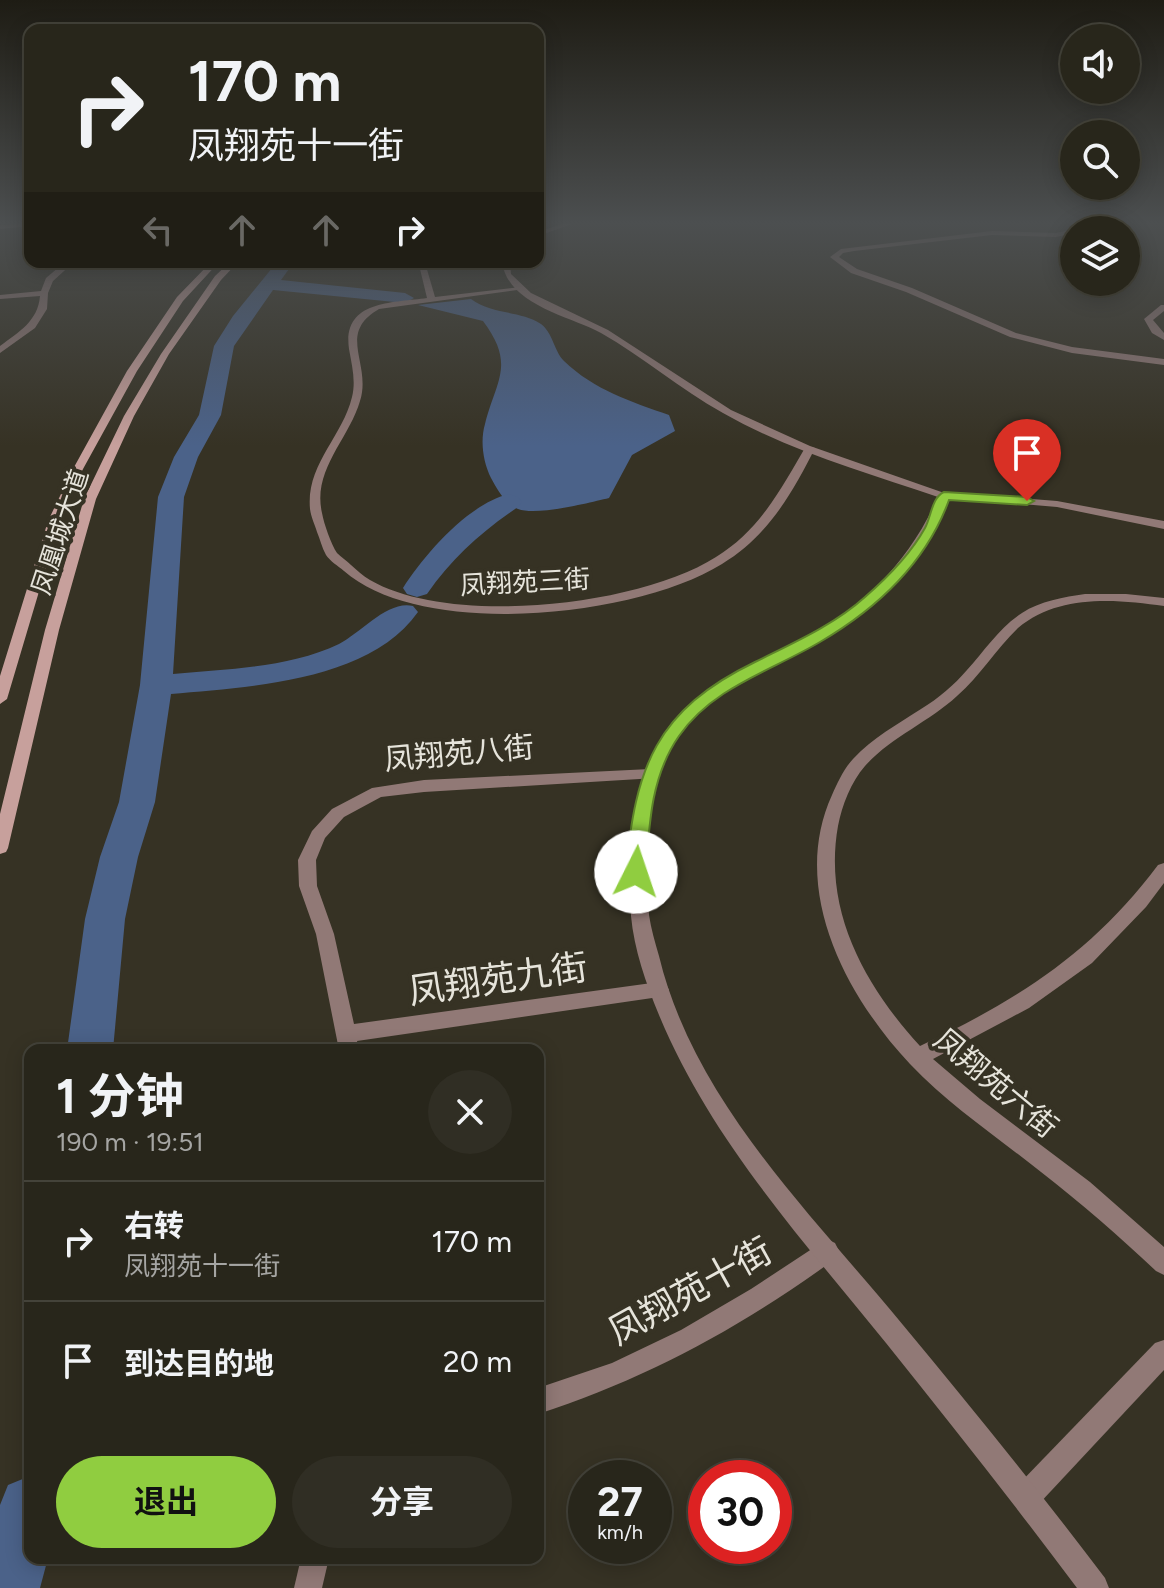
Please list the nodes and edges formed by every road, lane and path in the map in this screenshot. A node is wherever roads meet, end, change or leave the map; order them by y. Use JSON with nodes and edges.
{"nodes":[{"id":1,"x":44,"y":298,"type":"edge"},
{"id":2,"x":181,"y":298,"type":"edge"},
{"id":3,"x":204,"y":298,"type":"edge"},
{"id":4,"x":439,"y":298,"type":"edge"},
{"id":5,"x":533,"y":298,"type":"edge"},
{"id":6,"x":928,"y":298,"type":"edge"},
{"id":7,"x":431,"y":299,"type":"joint"},
{"id":8,"x":1164,"y":307,"type":"edge"},
{"id":9,"x":1164,"y":337,"type":"edge"},
{"id":10,"x":0,"y":350,"type":"edge"},
{"id":11,"x":1164,"y":362,"type":"edge"},
{"id":12,"x":810,"y":448,"type":"junction"},
{"id":13,"x":944,"y":495,"type":"junction"},
{"id":14,"x":1164,"y":525,"type":"edge"},
{"id":15,"x":1164,"y":602,"type":"edge"},
{"id":16,"x":0,"y":699,"type":"edge"},
{"id":17,"x":650,"y":774,"type":"junction"},
{"id":18,"x":0,"y":848,"type":"edge"},
{"id":19,"x":1164,"y":870,"type":"edge"},
{"id":20,"x":659,"y":990,"type":"junction"},
{"id":21,"x":348,"y":1042,"type":"edge"},
{"id":22,"x":916,"y":1057,"type":"junction"},
{"id":23,"x":827,"y":1251,"type":"junction"},
{"id":24,"x":1164,"y":1263,"type":"edge"},
{"id":25,"x":1164,"y":1352,"type":"edge"},
{"id":26,"x":544,"y":1399,"type":"edge"},
{"id":27,"x":1027,"y":1496,"type":"junction"},
{"id":28,"x":314,"y":1564,"type":"edge"},
{"id":29,"x":308,"y":1588,"type":"edge"},
{"id":30,"x":1095,"y":1588,"type":"edge"}],
"edges":[{"from":1,"to":10,"type":"street"},
{"from":2,"to":16,"type":"main road","name":"凤凰城大道"},
{"from":3,"to":18,"type":"main road","name":"凤凰城大道"},
{"from":4,"to":7,"type":"street","name":"凤翔苑三街"},
{"from":5,"to":12,"type":"street"},
{"from":6,"to":11,"type":"street"},
{"from":7,"to":12,"type":"street","name":"凤翔苑三街"},
{"from":8,"to":9,"type":"street"},
{"from":12,"to":13,"type":"street"},
{"from":13,"to":14,"type":"street"},
{"from":13,"to":17,"type":"street"},
{"from":15,"to":22,"type":"street","name":"凤翔苑六街"},
{"from":17,"to":20,"type":"street"},
{"from":17,"to":21,"type":"street","name":"凤翔苑八街"},
{"from":19,"to":22,"type":"street"},
{"from":20,"to":21,"type":"street","name":"凤翔苑九街"},
{"from":20,"to":23,"type":"street"},
{"from":22,"to":24,"type":"street","name":"凤翔苑六街"},
{"from":23,"to":26,"type":"street","name":"凤翔苑十街"},
{"from":23,"to":27,"type":"street"},
{"from":25,"to":27,"type":"street"},
{"from":27,"to":30,"type":"street"},
{"from":28,"to":29,"type":"street"}]}
